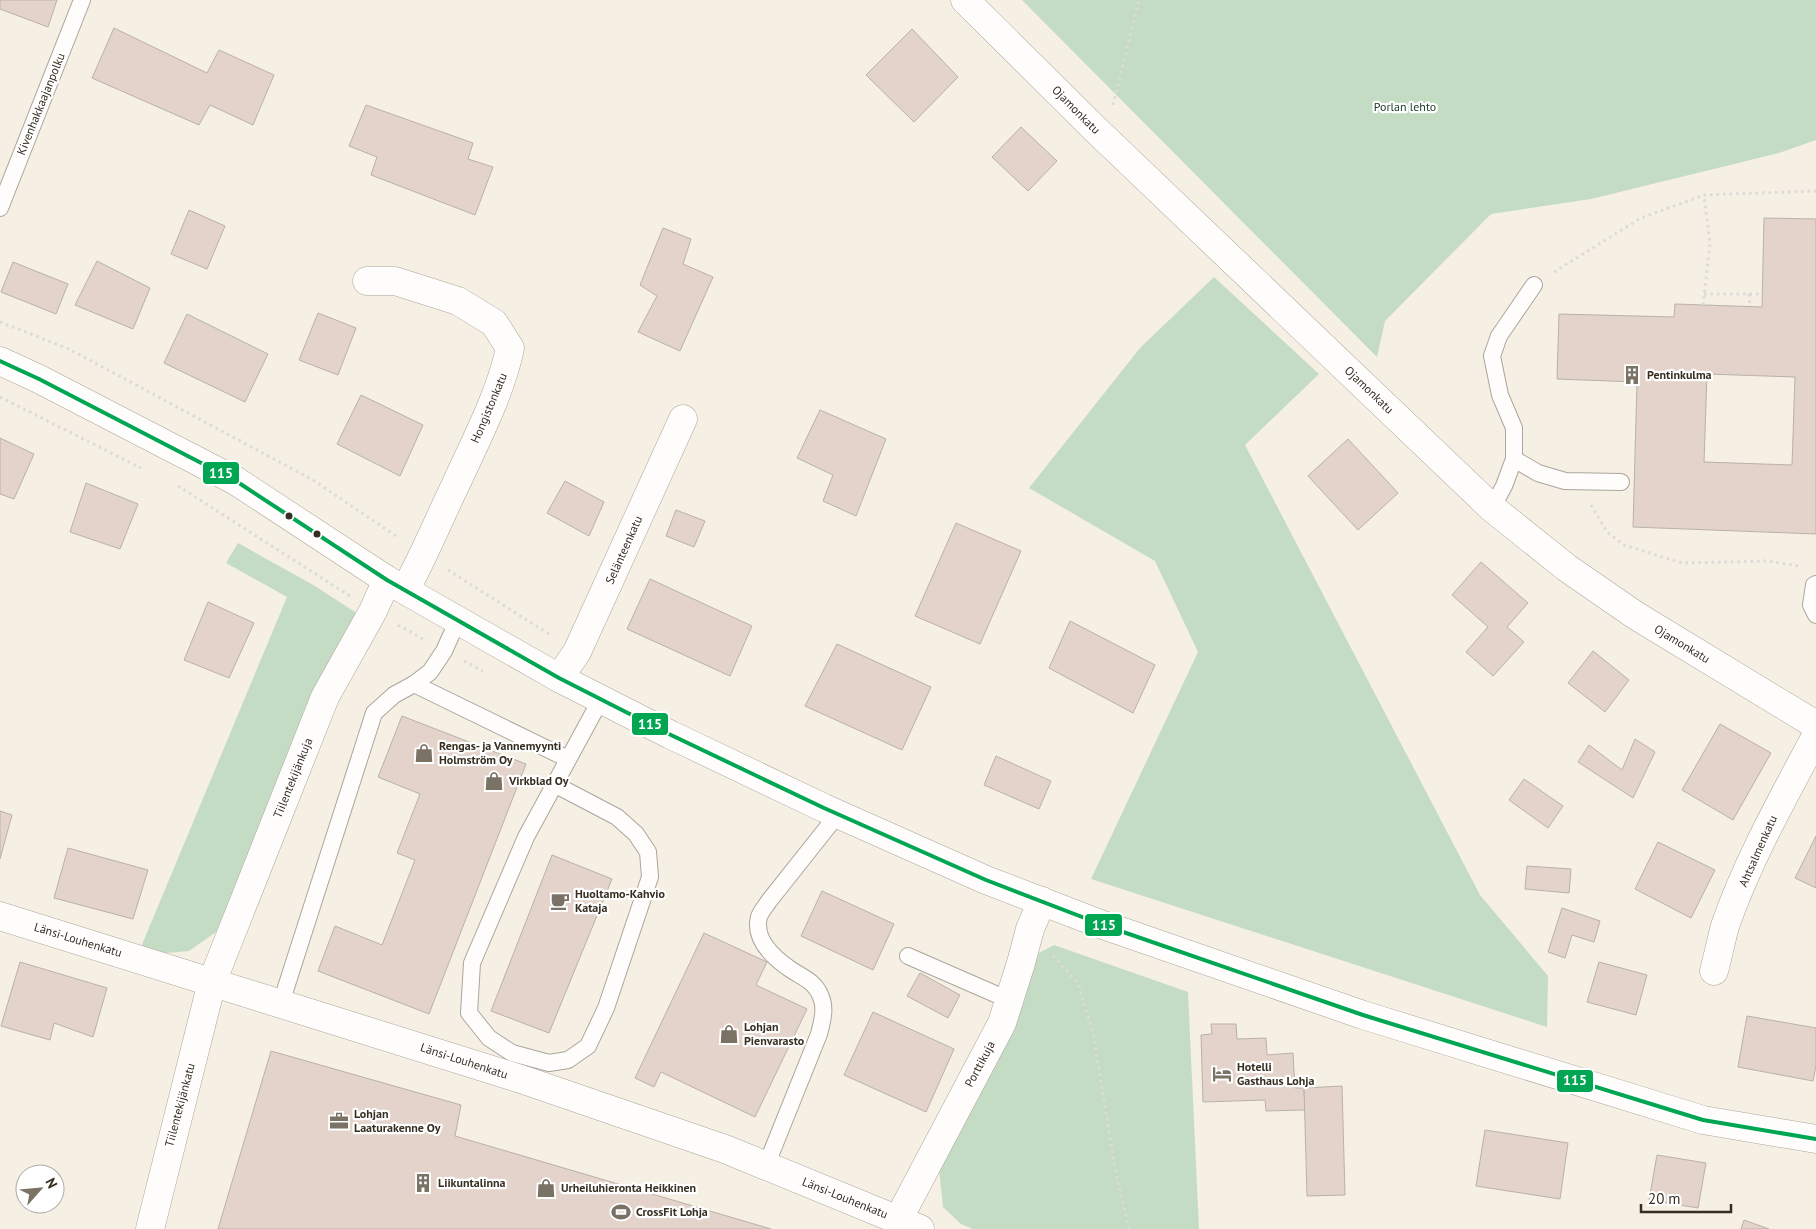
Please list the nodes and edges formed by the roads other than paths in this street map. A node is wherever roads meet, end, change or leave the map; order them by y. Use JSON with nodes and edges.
{"nodes":[{"id":1,"x":82,"y":0,"type":"edge"},
{"id":2,"x":965,"y":0,"type":"edge"},
{"id":3,"x":0,"y":208,"type":"edge"},
{"id":4,"x":366,"y":281,"type":"dead end"},
{"id":5,"x":1534,"y":284,"type":"road end"},
{"id":6,"x":0,"y":361,"type":"edge"},
{"id":7,"x":683,"y":419,"type":"dead end"},
{"id":8,"x":1514,"y":459,"type":"junction"},
{"id":9,"x":1621,"y":482,"type":"dead end"},
{"id":10,"x":1492,"y":508,"type":"junction"},
{"id":11,"x":1816,"y":584,"type":"edge"},
{"id":12,"x":396,"y":585,"type":"junction"},
{"id":13,"x":1816,"y":615,"type":"edge"},
{"id":14,"x":458,"y":620,"type":"junction"},
{"id":15,"x":559,"y":678,"type":"junction"},
{"id":16,"x":414,"y":684,"type":"junction"},
{"id":17,"x":601,"y":699,"type":"junction"},
{"id":18,"x":1816,"y":725,"type":"edge"},
{"id":19,"x":1816,"y":736,"type":"edge"},
{"id":20,"x":568,"y":759,"type":"junction"},
{"id":21,"x":554,"y":784,"type":"junction"},
{"id":22,"x":838,"y":814,"type":"junction"},
{"id":23,"x":1042,"y":900,"type":"junction"},
{"id":24,"x":0,"y":916,"type":"edge"},
{"id":25,"x":908,"y":956,"type":"dead end"},
{"id":26,"x":1714,"y":971,"type":"dead end"},
{"id":27,"x":212,"y":982,"type":"junction"},
{"id":28,"x":1009,"y":1000,"type":"junction"},
{"id":29,"x":281,"y":1003,"type":"junction"},
{"id":30,"x":527,"y":1070,"type":"junction"},
{"id":31,"x":1816,"y":1139,"type":"edge"},
{"id":32,"x":766,"y":1166,"type":"junction"},
{"id":33,"x":904,"y":1226,"type":"edge"},
{"id":34,"x":150,"y":1229,"type":"edge"}],
"edges":[{"from":1,"to":3,"type":"lane","name":"Kivenhakkaajanpolku"},
{"from":2,"to":10,"type":"street","name":"Ojamonkatu"},
{"from":4,"to":12,"type":"street","name":"Hongistonkatu"},
{"from":5,"to":8,"type":"lane"},
{"from":6,"to":12,"type":"street"},
{"from":7,"to":15,"type":"street","name":"Selänteenkatu"},
{"from":8,"to":9,"type":"lane"},
{"from":8,"to":10,"type":"lane"},
{"from":10,"to":18,"type":"street","name":"Ojamonkatu"},
{"from":11,"to":13,"type":"lane"},
{"from":12,"to":14,"type":"street"},
{"from":12,"to":27,"type":"street","name":"Tiilentekijänkuja"},
{"from":14,"to":15,"type":"street"},
{"from":14,"to":16,"type":"lane"},
{"from":15,"to":17,"type":"street"},
{"from":16,"to":20,"type":"lane"},
{"from":16,"to":29,"type":"lane"},
{"from":17,"to":20,"type":"lane"},
{"from":17,"to":22,"type":"street"},
{"from":19,"to":26,"type":"street","name":"Ahtsalmenkatu"},
{"from":20,"to":21,"type":"lane"},
{"from":21,"to":30,"type":"lane"},
{"from":21,"to":30,"type":"lane"},
{"from":22,"to":23,"type":"street"},
{"from":22,"to":32,"type":"lane"},
{"from":23,"to":28,"type":"street","name":"Porttikuja"},
{"from":23,"to":31,"type":"street"},
{"from":24,"to":27,"type":"street","name":"Länsi-Louhenkatu"},
{"from":25,"to":28,"type":"lane"},
{"from":27,"to":29,"type":"street","name":"Länsi-Louhenkatu"},
{"from":27,"to":34,"type":"street","name":"Tiilentekijänkatu"},
{"from":28,"to":33,"type":"street","name":"Porttikuja"},
{"from":29,"to":30,"type":"street","name":"Länsi-Louhenkatu"},
{"from":30,"to":32,"type":"street","name":"Länsi-Louhenkatu"},
{"from":32,"to":33,"type":"street","name":"Länsi-Louhenkatu"}]}
